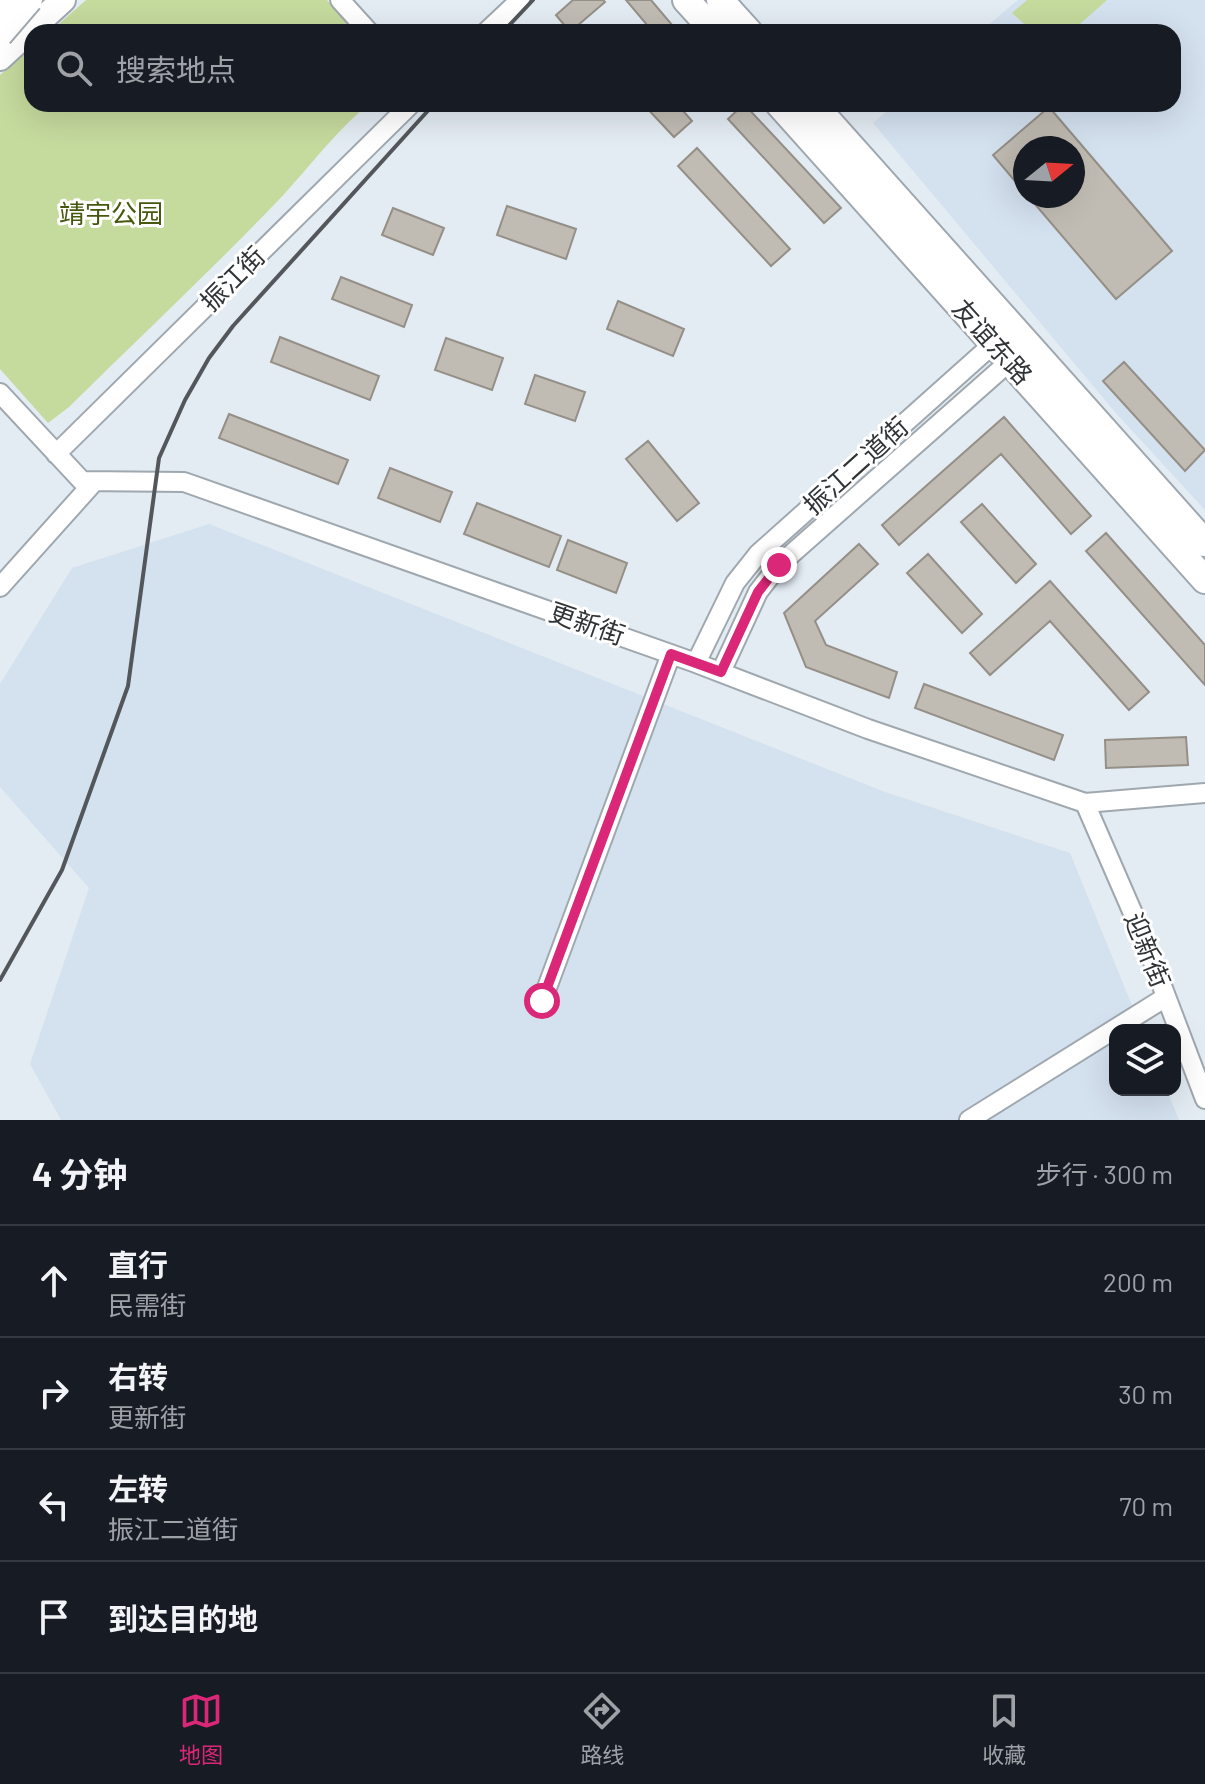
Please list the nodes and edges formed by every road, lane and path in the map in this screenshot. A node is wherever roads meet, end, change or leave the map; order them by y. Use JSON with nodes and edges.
{"nodes":[{"id":1,"x":1,"y":0,"type":"edge"},
{"id":2,"x":15,"y":0,"type":"edge"},
{"id":3,"x":30,"y":0,"type":"edge"},
{"id":4,"x":63,"y":0,"type":"edge"},
{"id":5,"x":340,"y":0,"type":"edge"},
{"id":6,"x":686,"y":0,"type":"edge"},
{"id":7,"x":720,"y":0,"type":"edge"},
{"id":8,"x":516,"y":1,"type":"edge"},
{"id":9,"x":0,"y":14,"type":"edge"},
{"id":10,"x":37,"y":24,"type":"edge"},
{"id":11,"x":362,"y":24,"type":"edge"},
{"id":12,"x":494,"y":24,"type":"edge"},
{"id":13,"x":708,"y":24,"type":"edge"},
{"id":14,"x":742,"y":24,"type":"edge"},
{"id":15,"x":24,"y":27,"type":"edge"},
{"id":16,"x":0,"y":35,"type":"edge"},
{"id":17,"x":24,"y":36,"type":"edge"},
{"id":18,"x":0,"y":58,"type":"edge"},
{"id":19,"x":403,"y":112,"type":"edge"},
{"id":20,"x":787,"y":112,"type":"edge"},
{"id":21,"x":820,"y":112,"type":"edge"},
{"id":22,"x":1011,"y":344,"type":"junction"},
{"id":23,"x":0,"y":393,"type":"edge"},
{"id":24,"x":56,"y":454,"type":"junction"},
{"id":25,"x":88,"y":481,"type":"junction"},
{"id":26,"x":1205,"y":543,"type":"edge"},
{"id":27,"x":0,"y":577,"type":"edge"},
{"id":28,"x":1205,"y":580,"type":"edge"},
{"id":29,"x":0,"y":587,"type":"edge"},
{"id":30,"x":671,"y":654,"type":"junction"},
{"id":31,"x":696,"y":663,"type":"junction"},
{"id":32,"x":721,"y":672,"type":"junction"},
{"id":33,"x":1205,"y":793,"type":"edge"},
{"id":34,"x":1085,"y":803,"type":"junction"},
{"id":35,"x":1166,"y":997,"type":"junction"},
{"id":36,"x":542,"y":1001,"type":"dead end"},
{"id":37,"x":1205,"y":1099,"type":"edge"},
{"id":38,"x":969,"y":1120,"type":"edge"}],
"edges":[{"from":1,"to":15,"type":"main road"},
{"from":2,"to":9,"type":"highway","bridge":true},
{"from":3,"to":16,"type":"main road","bridge":true},
{"from":4,"to":10,"type":"main road"},
{"from":5,"to":11,"type":"street"},
{"from":6,"to":13,"type":"highway"},
{"from":7,"to":14,"type":"highway"},
{"from":8,"to":12,"type":"street"},
{"from":17,"to":18,"type":"main road"},
{"from":19,"to":24,"type":"street","name":"振江街"},
{"from":20,"to":22,"type":"highway","name":"友谊东路"},
{"from":21,"to":22,"type":"highway","name":"友谊东路"},
{"from":22,"to":26,"type":"highway","name":"友谊东路"},
{"from":22,"to":28,"type":"highway","name":"友谊东路"},
{"from":22,"to":31,"type":"street","name":"振江二道街"},
{"from":22,"to":32,"type":"street","name":"振江二道街"},
{"from":23,"to":24,"type":"street"},
{"from":24,"to":25,"type":"street"},
{"from":25,"to":27,"type":"street"},
{"from":25,"to":29,"type":"street"},
{"from":25,"to":30,"type":"street","name":"更新街"},
{"from":30,"to":31,"type":"street","name":"更新街"},
{"from":30,"to":36,"type":"street"},
{"from":31,"to":32,"type":"street","name":"更新街"},
{"from":32,"to":34,"type":"street","name":"更新街"},
{"from":33,"to":34,"type":"street","name":"更新街"},
{"from":34,"to":35,"type":"street","name":"迎新街"},
{"from":35,"to":37,"type":"street","name":"迎新街"},
{"from":35,"to":38,"type":"street"}]}
